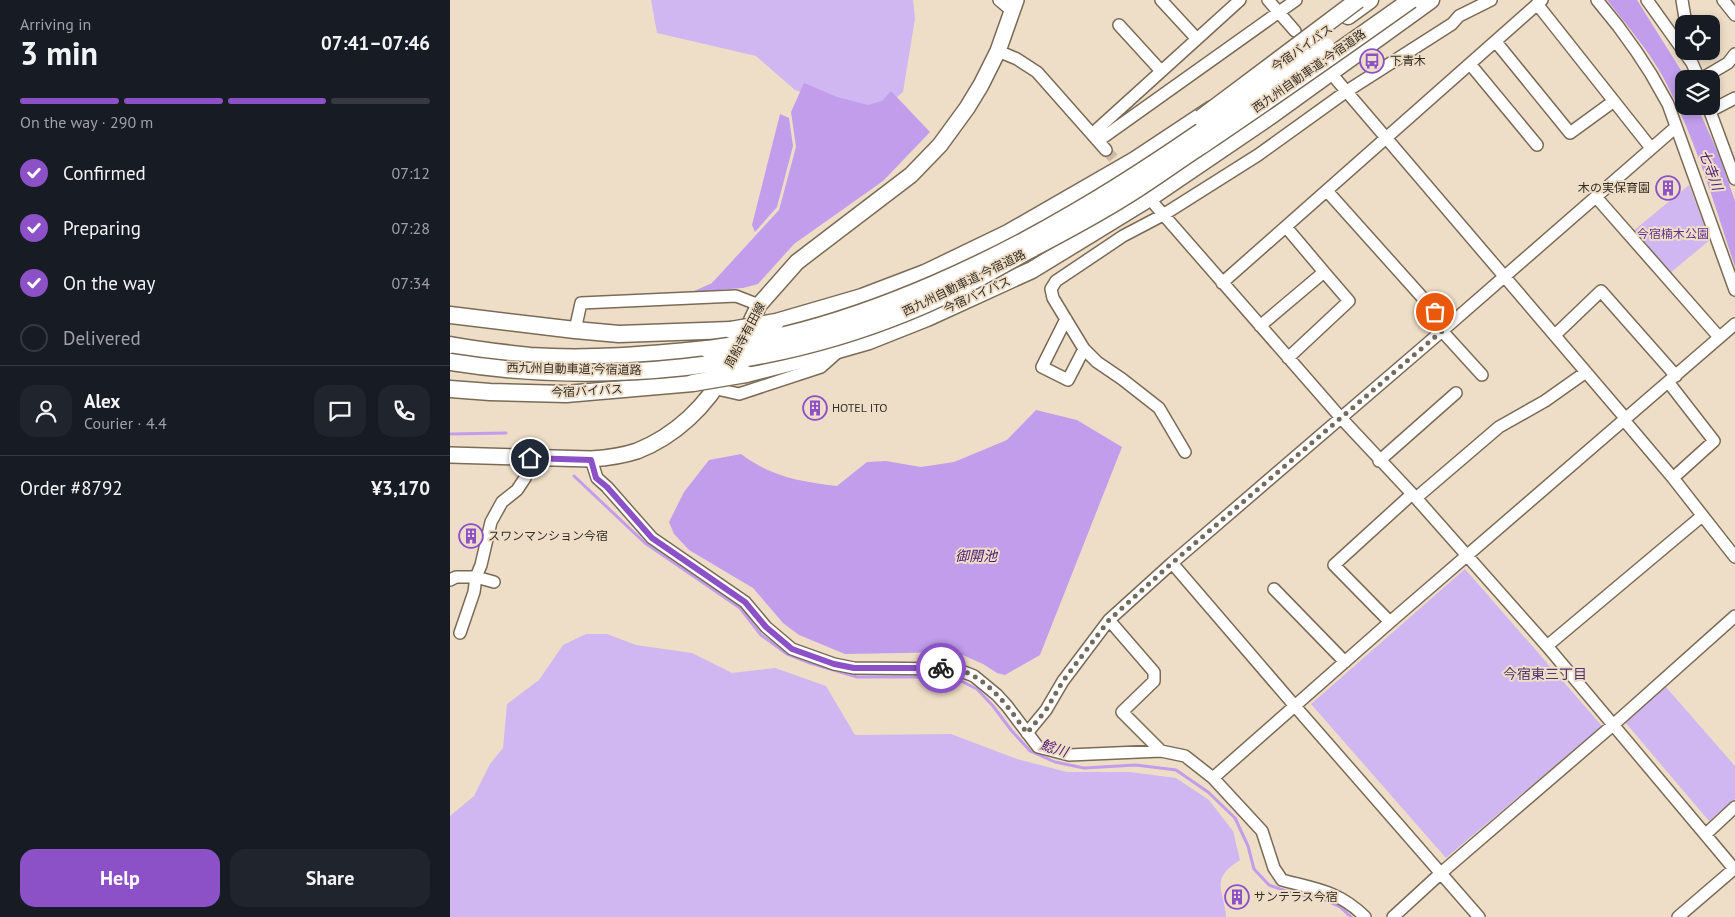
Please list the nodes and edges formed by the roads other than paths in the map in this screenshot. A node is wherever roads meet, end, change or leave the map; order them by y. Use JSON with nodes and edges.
{"nodes":[{"id":1,"x":999,"y":0,"type":"edge"},
{"id":2,"x":1161,"y":0,"type":"edge"},
{"id":3,"x":1240,"y":0,"type":"edge"},
{"id":4,"x":1268,"y":0,"type":"edge"},
{"id":5,"x":1296,"y":0,"type":"edge"},
{"id":6,"x":1358,"y":0,"type":"edge"},
{"id":7,"x":1370,"y":0,"type":"edge"},
{"id":8,"x":1394,"y":0,"type":"edge"},
{"id":9,"x":1411,"y":0,"type":"edge"},
{"id":10,"x":1431,"y":0,"type":"edge"},
{"id":11,"x":1491,"y":0,"type":"edge"},
{"id":12,"x":1597,"y":0,"type":"edge"},
{"id":13,"x":1648,"y":0,"type":"edge"},
{"id":14,"x":1682,"y":0,"type":"edge"},
{"id":15,"x":1723,"y":0,"type":"edge"},
{"id":16,"x":1540,"y":2,"type":"edge"},
{"id":17,"x":1014,"y":6,"type":"edge"},
{"id":18,"x":1279,"y":13,"type":"junction"},
{"id":19,"x":1684,"y":15,"type":"edge"},
{"id":20,"x":1735,"y":15,"type":"edge"},
{"id":21,"x":1119,"y":25,"type":"dead end"},
{"id":22,"x":1295,"y":31,"type":"dead end"},
{"id":23,"x":1675,"y":36,"type":"edge"},
{"id":24,"x":1197,"y":38,"type":"junction"},
{"id":25,"x":1496,"y":42,"type":"junction"},
{"id":26,"x":998,"y":51,"type":"junction"},
{"id":27,"x":1735,"y":54,"type":"edge"},
{"id":28,"x":1470,"y":64,"type":"junction"},
{"id":29,"x":1716,"y":70,"type":"edge"},
{"id":30,"x":1161,"y":71,"type":"junction"},
{"id":31,"x":1336,"y":78,"type":"dead end"},
{"id":32,"x":1347,"y":91,"type":"junction"},
{"id":33,"x":1735,"y":98,"type":"edge"},
{"id":34,"x":1614,"y":101,"type":"junction"},
{"id":35,"x":1720,"y":104,"type":"edge"},
{"id":36,"x":1711,"y":115,"type":"edge"},
{"id":37,"x":1676,"y":127,"type":"junction"},
{"id":38,"x":1095,"y":138,"type":"junction"},
{"id":39,"x":1386,"y":138,"type":"junction"},
{"id":40,"x":1537,"y":145,"type":"dead end"},
{"id":41,"x":1651,"y":148,"type":"junction"},
{"id":42,"x":1106,"y":150,"type":"tunnel mouth"},
{"id":43,"x":1735,"y":179,"type":"edge"},
{"id":44,"x":1327,"y":191,"type":"junction"},
{"id":45,"x":1596,"y":196,"type":"junction"},
{"id":46,"x":1155,"y":205,"type":"dead end"},
{"id":47,"x":1078,"y":211,"type":"junction"},
{"id":48,"x":1164,"y":215,"type":"junction"},
{"id":49,"x":1286,"y":227,"type":"junction"},
{"id":50,"x":1324,"y":272,"type":"junction"},
{"id":51,"x":1504,"y":276,"type":"junction"},
{"id":52,"x":1222,"y":283,"type":"junction"},
{"id":53,"x":1735,"y":290,"type":"edge"},
{"id":54,"x":760,"y":305,"type":"junction"},
{"id":55,"x":450,"y":315,"type":"edge"},
{"id":56,"x":1066,"y":319,"type":"junction"},
{"id":57,"x":1735,"y":324,"type":"edge"},
{"id":58,"x":1260,"y":326,"type":"junction"},
{"id":59,"x":1445,"y":328,"type":"junction"},
{"id":60,"x":575,"y":330,"type":"junction"},
{"id":61,"x":1555,"y":335,"type":"junction"},
{"id":62,"x":1718,"y":337,"type":"junction"},
{"id":63,"x":450,"y":345,"type":"edge"},
{"id":64,"x":842,"y":349,"type":"junction"},
{"id":65,"x":1084,"y":349,"type":"junction"},
{"id":66,"x":1288,"y":358,"type":"junction"},
{"id":67,"x":450,"y":362,"type":"edge"},
{"id":68,"x":1586,"y":372,"type":"junction"},
{"id":69,"x":1482,"y":375,"type":"dead end"},
{"id":70,"x":1672,"y":379,"type":"junction"},
{"id":71,"x":450,"y":388,"type":"edge"},
{"id":72,"x":717,"y":389,"type":"junction"},
{"id":73,"x":1456,"y":393,"type":"dead end"},
{"id":74,"x":1340,"y":418,"type":"junction"},
{"id":75,"x":1625,"y":420,"type":"junction"},
{"id":76,"x":1185,"y":452,"type":"dead end"},
{"id":77,"x":450,"y":455,"type":"edge"},
{"id":78,"x":530,"y":458,"type":"junction"},
{"id":79,"x":591,"y":460,"type":"junction"},
{"id":80,"x":1379,"y":460,"type":"junction"},
{"id":81,"x":1673,"y":478,"type":"junction"},
{"id":82,"x":1414,"y":496,"type":"junction"},
{"id":83,"x":1702,"y":516,"type":"junction"},
{"id":84,"x":1467,"y":556,"type":"junction"},
{"id":85,"x":1735,"y":557,"type":"edge"},
{"id":86,"x":1172,"y":563,"type":"junction"},
{"id":87,"x":476,"y":577,"type":"junction"},
{"id":88,"x":450,"y":580,"type":"edge"},
{"id":89,"x":494,"y":582,"type":"dead end"},
{"id":90,"x":1274,"y":589,"type":"dead end"},
{"id":91,"x":1735,"y":616,"type":"edge"},
{"id":92,"x":1109,"y":620,"type":"junction"},
{"id":93,"x":1390,"y":622,"type":"junction"},
{"id":94,"x":460,"y":633,"type":"dead end"},
{"id":95,"x":1547,"y":646,"type":"junction"},
{"id":96,"x":1345,"y":662,"type":"junction"},
{"id":97,"x":1294,"y":706,"type":"junction"},
{"id":98,"x":1613,"y":725,"type":"junction"},
{"id":99,"x":1027,"y":733,"type":"junction"},
{"id":100,"x":1161,"y":751,"type":"junction"},
{"id":101,"x":1213,"y":778,"type":"junction"},
{"id":102,"x":1735,"y":807,"type":"edge"},
{"id":103,"x":1706,"y":834,"type":"junction"},
{"id":104,"x":1735,"y":869,"type":"edge"},
{"id":105,"x":1441,"y":873,"type":"junction"},
{"id":106,"x":1365,"y":917,"type":"edge"},
{"id":107,"x":1393,"y":917,"type":"edge"},
{"id":108,"x":1479,"y":917,"type":"edge"},
{"id":109,"x":1678,"y":917,"type":"edge"}],
"edges":[{"from":1,"to":17,"type":"street"},
{"from":2,"to":24,"type":"street"},
{"from":3,"to":24,"type":"street"},
{"from":4,"to":18,"type":"street"},
{"from":5,"to":18,"type":"street"},
{"from":6,"to":47,"type":"highway","bridge":true},
{"from":7,"to":60,"type":"highway","name":"今宿バイパス","bridge":true},
{"from":8,"to":47,"type":"highway","name":"西九州自動車道;今宿道路","bridge":true},
{"from":9,"to":67,"type":"highway","name":"西九州自動車道;今宿道路","bridge":true},
{"from":10,"to":64,"type":"highway","name":"今宿バイパス"},
{"from":11,"to":32,"type":"street"},
{"from":12,"to":37,"type":"street"},
{"from":13,"to":23,"type":"street"},
{"from":14,"to":19,"type":"street"},
{"from":15,"to":20,"type":"street"},
{"from":16,"to":25,"type":"street"},
{"from":16,"to":34,"type":"street"},
{"from":17,"to":26,"type":"main road","name":"周船寺有田線"},
{"from":18,"to":22,"type":"street"},
{"from":18,"to":38,"type":"street"},
{"from":21,"to":30,"type":"street"},
{"from":24,"to":30,"type":"street"},
{"from":25,"to":28,"type":"street"},
{"from":25,"to":34,"type":"street"},
{"from":26,"to":38,"type":"street"},
{"from":26,"to":54,"type":"main road","name":"周船寺有田線"},
{"from":27,"to":29,"type":"street"},
{"from":28,"to":39,"type":"street"},
{"from":28,"to":40,"type":"street"},
{"from":30,"to":38,"type":"street"},
{"from":31,"to":32,"type":"street"},
{"from":32,"to":39,"type":"street"},
{"from":32,"to":48,"type":"street"},
{"from":33,"to":35,"type":"street"},
{"from":34,"to":41,"type":"street"},
{"from":36,"to":43,"type":"street"},
{"from":37,"to":41,"type":"street"},
{"from":37,"to":53,"type":"street"},
{"from":38,"to":42,"type":"street"},
{"from":39,"to":44,"type":"street"},
{"from":39,"to":51,"type":"street"},
{"from":41,"to":45,"type":"street"},
{"from":44,"to":49,"type":"street"},
{"from":44,"to":59,"type":"street"},
{"from":45,"to":51,"type":"street"},
{"from":45,"to":62,"type":"street"},
{"from":46,"to":48,"type":"street"},
{"from":47,"to":63,"type":"highway","name":"西九州自動車道;今宿道路","bridge":true},
{"from":48,"to":52,"type":"street"},
{"from":48,"to":56,"type":"street"},
{"from":49,"to":50,"type":"street"},
{"from":49,"to":52,"type":"street"},
{"from":50,"to":58,"type":"street"},
{"from":50,"to":66,"type":"street"},
{"from":51,"to":59,"type":"street"},
{"from":51,"to":61,"type":"street"},
{"from":52,"to":58,"type":"street"},
{"from":54,"to":60,"type":"street"},
{"from":54,"to":72,"type":"main road","name":"周船寺有田線"},
{"from":55,"to":60,"type":"highway","name":"今宿バイパス"},
{"from":56,"to":65,"type":"street"},
{"from":56,"to":65,"type":"street"},
{"from":57,"to":62,"type":"street"},
{"from":58,"to":66,"type":"street"},
{"from":59,"to":69,"type":"street"},
{"from":59,"to":74,"type":"street"},
{"from":61,"to":68,"type":"street"},
{"from":61,"to":70,"type":"street"},
{"from":62,"to":70,"type":"street"},
{"from":64,"to":71,"type":"highway","name":"今宿バイパス","bridge":true},
{"from":64,"to":72,"type":"street"},
{"from":65,"to":76,"type":"street"},
{"from":66,"to":74,"type":"street"},
{"from":68,"to":75,"type":"street"},
{"from":68,"to":82,"type":"street"},
{"from":70,"to":75,"type":"street"},
{"from":70,"to":81,"type":"street"},
{"from":72,"to":79,"type":"main road","name":"周船寺有田線"},
{"from":73,"to":80,"type":"street"},
{"from":74,"to":80,"type":"street"},
{"from":74,"to":86,"type":"street"},
{"from":75,"to":81,"type":"street"},
{"from":75,"to":84,"type":"street"},
{"from":77,"to":78,"type":"main road","name":"周船寺有田線"},
{"from":78,"to":79,"type":"main road","name":"周船寺有田線"},
{"from":78,"to":87,"type":"street"},
{"from":79,"to":99,"type":"street"},
{"from":80,"to":82,"type":"street"},
{"from":81,"to":83,"type":"street"},
{"from":82,"to":84,"type":"street"},
{"from":82,"to":93,"type":"street"},
{"from":83,"to":85,"type":"street"},
{"from":83,"to":95,"type":"street"},
{"from":84,"to":93,"type":"street"},
{"from":84,"to":95,"type":"street"},
{"from":86,"to":92,"type":"street"},
{"from":86,"to":97,"type":"street"},
{"from":87,"to":88,"type":"street"},
{"from":87,"to":89,"type":"street"},
{"from":87,"to":94,"type":"street"},
{"from":90,"to":96,"type":"street"},
{"from":91,"to":98,"type":"street"},
{"from":92,"to":99,"type":"street"},
{"from":92,"to":100,"type":"street"},
{"from":93,"to":96,"type":"street"},
{"from":95,"to":98,"type":"street"},
{"from":96,"to":97,"type":"street"},
{"from":97,"to":101,"type":"street"},
{"from":97,"to":105,"type":"street"},
{"from":98,"to":103,"type":"street"},
{"from":98,"to":105,"type":"street"},
{"from":99,"to":100,"type":"street"},
{"from":100,"to":101,"type":"street"},
{"from":101,"to":106,"type":"street"},
{"from":102,"to":103,"type":"street"},
{"from":103,"to":104,"type":"street"},
{"from":104,"to":109,"type":"street"},
{"from":105,"to":107,"type":"street"},
{"from":105,"to":108,"type":"street"}]}
